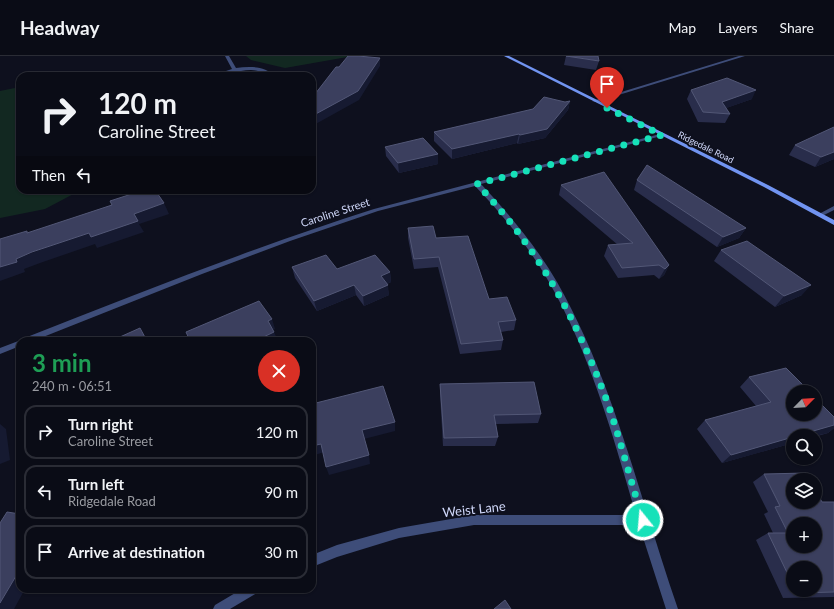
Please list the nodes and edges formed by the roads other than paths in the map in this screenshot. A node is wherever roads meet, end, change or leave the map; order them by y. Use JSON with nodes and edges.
{"nodes":[{"id":1,"x":227,"y":56,"type":"edge"},
{"id":2,"x":506,"y":56,"type":"edge"},
{"id":3,"x":743,"y":56,"type":"edge"},
{"id":4,"x":235,"y":70,"type":"junction"},
{"id":5,"x":229,"y":72,"type":"edge"},
{"id":6,"x":267,"y":72,"type":"edge"},
{"id":7,"x":594,"y":102,"type":"junction"},
{"id":8,"x":662,"y":135,"type":"junction"},
{"id":9,"x":477,"y":184,"type":"junction"},
{"id":10,"x":834,"y":208,"type":"edge"},
{"id":11,"x":820,"y":215,"type":"junction"},
{"id":12,"x":834,"y":223,"type":"edge"},
{"id":13,"x":35,"y":337,"type":"edge"},
{"id":14,"x":16,"y":345,"type":"edge"},
{"id":15,"x":0,"y":351,"type":"edge"},
{"id":16,"x":643,"y":520,"type":"junction"},
{"id":17,"x":316,"y":559,"type":"edge"},
{"id":18,"x":246,"y":593,"type":"edge"},
{"id":19,"x":219,"y":609,"type":"edge"},
{"id":20,"x":672,"y":609,"type":"edge"}],
"edges":[{"from":1,"to":4,"type":"street"},
{"from":2,"to":7,"type":"street","name":"Ridgedale Road"},
{"from":3,"to":7,"type":"street"},
{"from":4,"to":5,"type":"street"},
{"from":4,"to":6,"type":"street"},
{"from":7,"to":8,"type":"street","name":"Ridgedale Road"},
{"from":8,"to":9,"type":"street","name":"Caroline Street"},
{"from":8,"to":11,"type":"street","name":"Ridgedale Road"},
{"from":9,"to":13,"type":"street","name":"Caroline Street"},
{"from":9,"to":16,"type":"street"},
{"from":10,"to":11,"type":"street"},
{"from":11,"to":12,"type":"street","name":"Ridgedale Road"},
{"from":14,"to":15,"type":"street"},
{"from":16,"to":17,"type":"street","name":"Weist Lane"},
{"from":16,"to":20,"type":"street"},
{"from":18,"to":19,"type":"street"}]}
